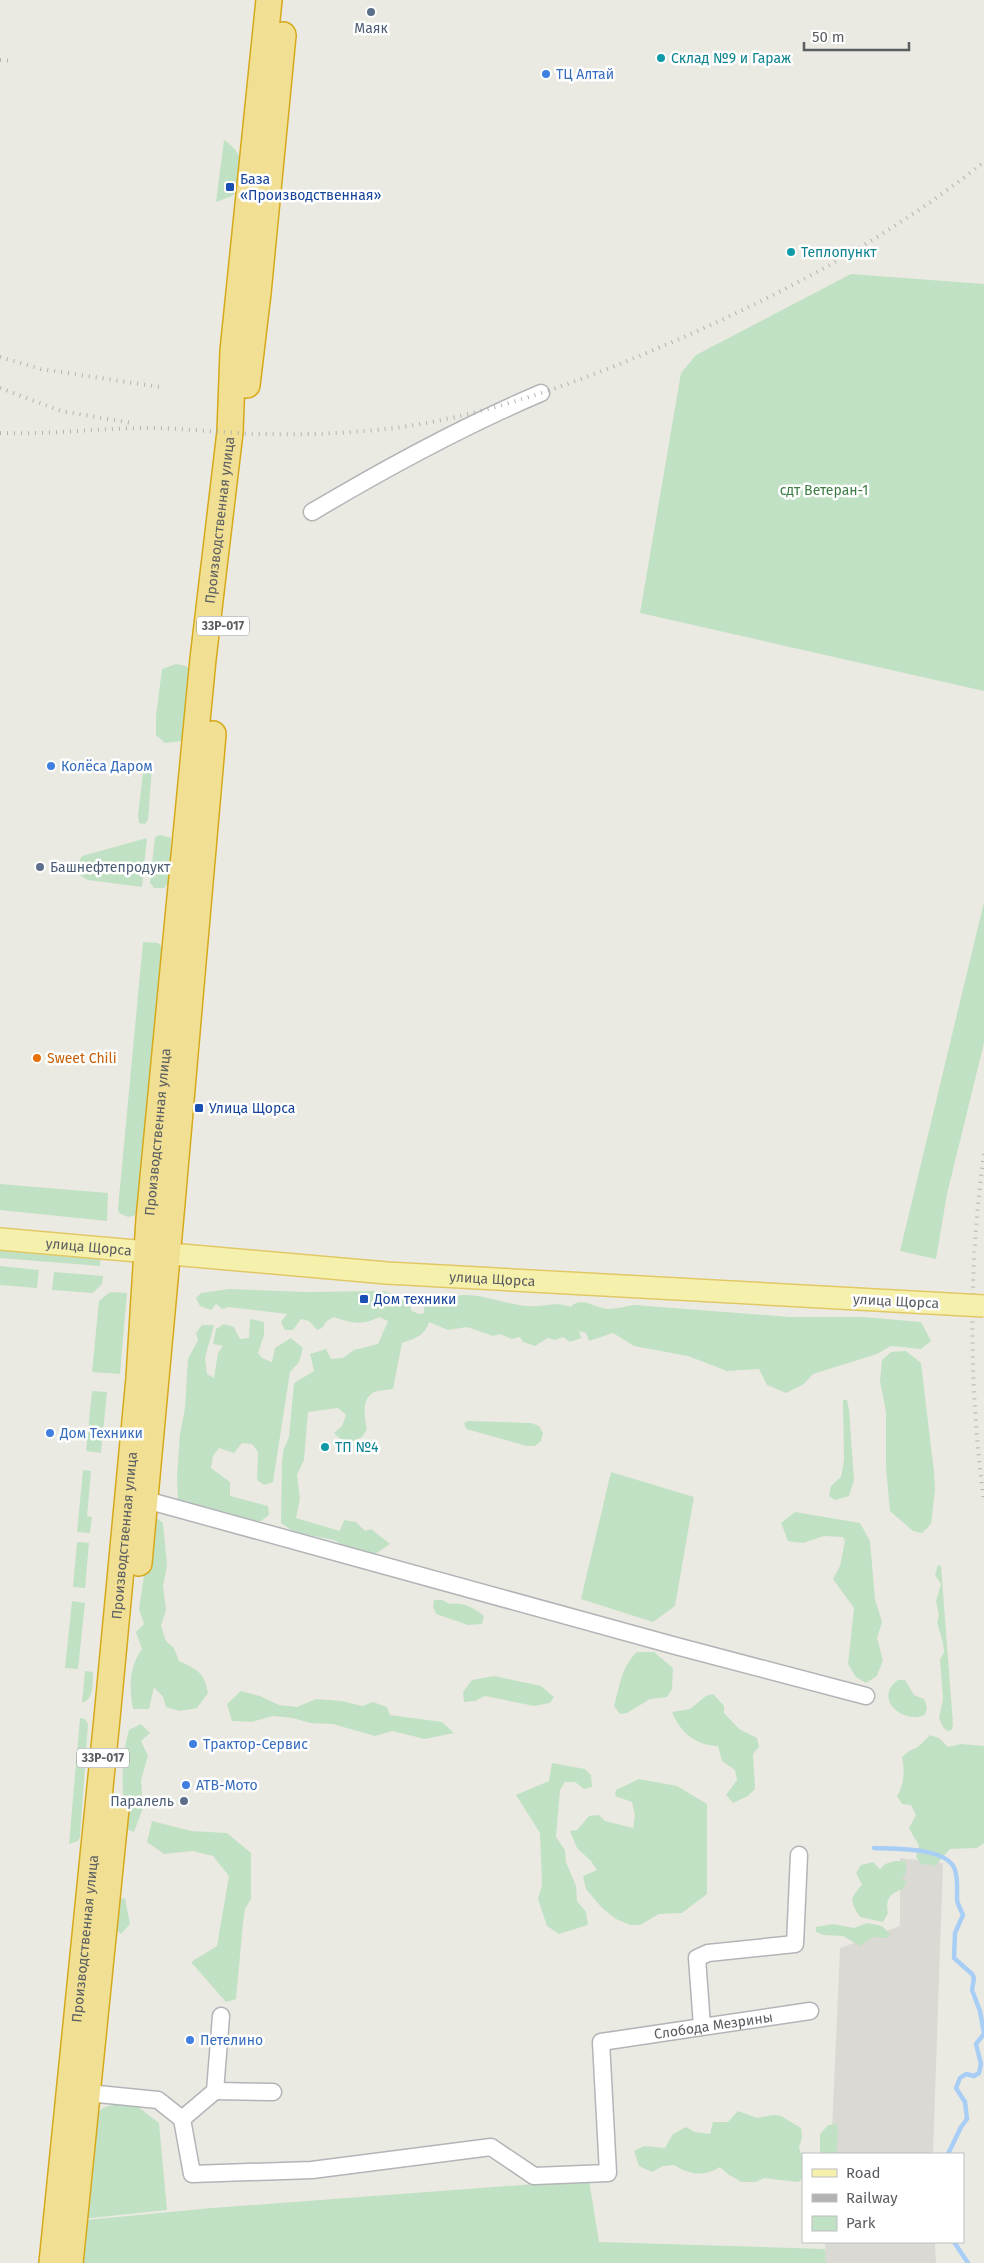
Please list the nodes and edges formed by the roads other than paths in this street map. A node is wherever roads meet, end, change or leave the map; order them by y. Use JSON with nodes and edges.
{"nodes":[{"id":1,"x":269,"y":0,"type":"edge"},
{"id":2,"x":286,"y":0,"type":"edge"},
{"id":3,"x":268,"y":90,"type":"junction"},
{"id":4,"x":541,"y":393,"type":"dead end"},
{"id":5,"x":312,"y":512,"type":"dead end"},
{"id":6,"x":0,"y":1240,"type":"edge"},
{"id":7,"x":157,"y":1253,"type":"junction"},
{"id":8,"x":984,"y":1306,"type":"edge"},
{"id":9,"x":146,"y":1500,"type":"junction"},
{"id":10,"x":866,"y":1696,"type":"dead end"},
{"id":11,"x":799,"y":1855,"type":"dead end"},
{"id":12,"x":810,"y":2011,"type":"dead end"},
{"id":13,"x":221,"y":2016,"type":"dead end"},
{"id":14,"x":702,"y":2026,"type":"junction"},
{"id":15,"x":215,"y":2091,"type":"junction"},
{"id":16,"x":273,"y":2092,"type":"dead end"},
{"id":17,"x":88,"y":2093,"type":"junction"},
{"id":18,"x":182,"y":2119,"type":"junction"},
{"id":19,"x":52,"y":2263,"type":"edge"},
{"id":20,"x":70,"y":2263,"type":"edge"}],
"edges":[{"from":1,"to":3,"type":"highway","name":"Производственная улица","number":"33Р-017"},
{"from":2,"to":3,"type":"highway","name":"Производственная улица","number":"33Р-017"},
{"from":3,"to":7,"type":"highway","name":"Производственная улица","number":"33Р-017"},
{"from":4,"to":5,"type":"street"},
{"from":6,"to":7,"type":"main road","name":"улица Щорса"},
{"from":7,"to":8,"type":"main road","name":"улица Щорса","bridge":true},
{"from":7,"to":9,"type":"highway","name":"Производственная улица","number":"33Р-017"},
{"from":7,"to":19,"type":"highway","name":"Производственная улица","number":"33Р-017"},
{"from":9,"to":10,"type":"street"},
{"from":9,"to":17,"type":"highway","name":"Производственная улица","number":"33Р-017"},
{"from":11,"to":14,"type":"street"},
{"from":12,"to":14,"type":"street","name":"Слобода Мезрины"},
{"from":13,"to":15,"type":"street"},
{"from":14,"to":18,"type":"street","name":"Слобода Мезрины"},
{"from":15,"to":16,"type":"street"},
{"from":15,"to":18,"type":"street"},
{"from":17,"to":18,"type":"street"},
{"from":17,"to":20,"type":"highway","name":"Производственная улица","number":"33Р-017"}]}
